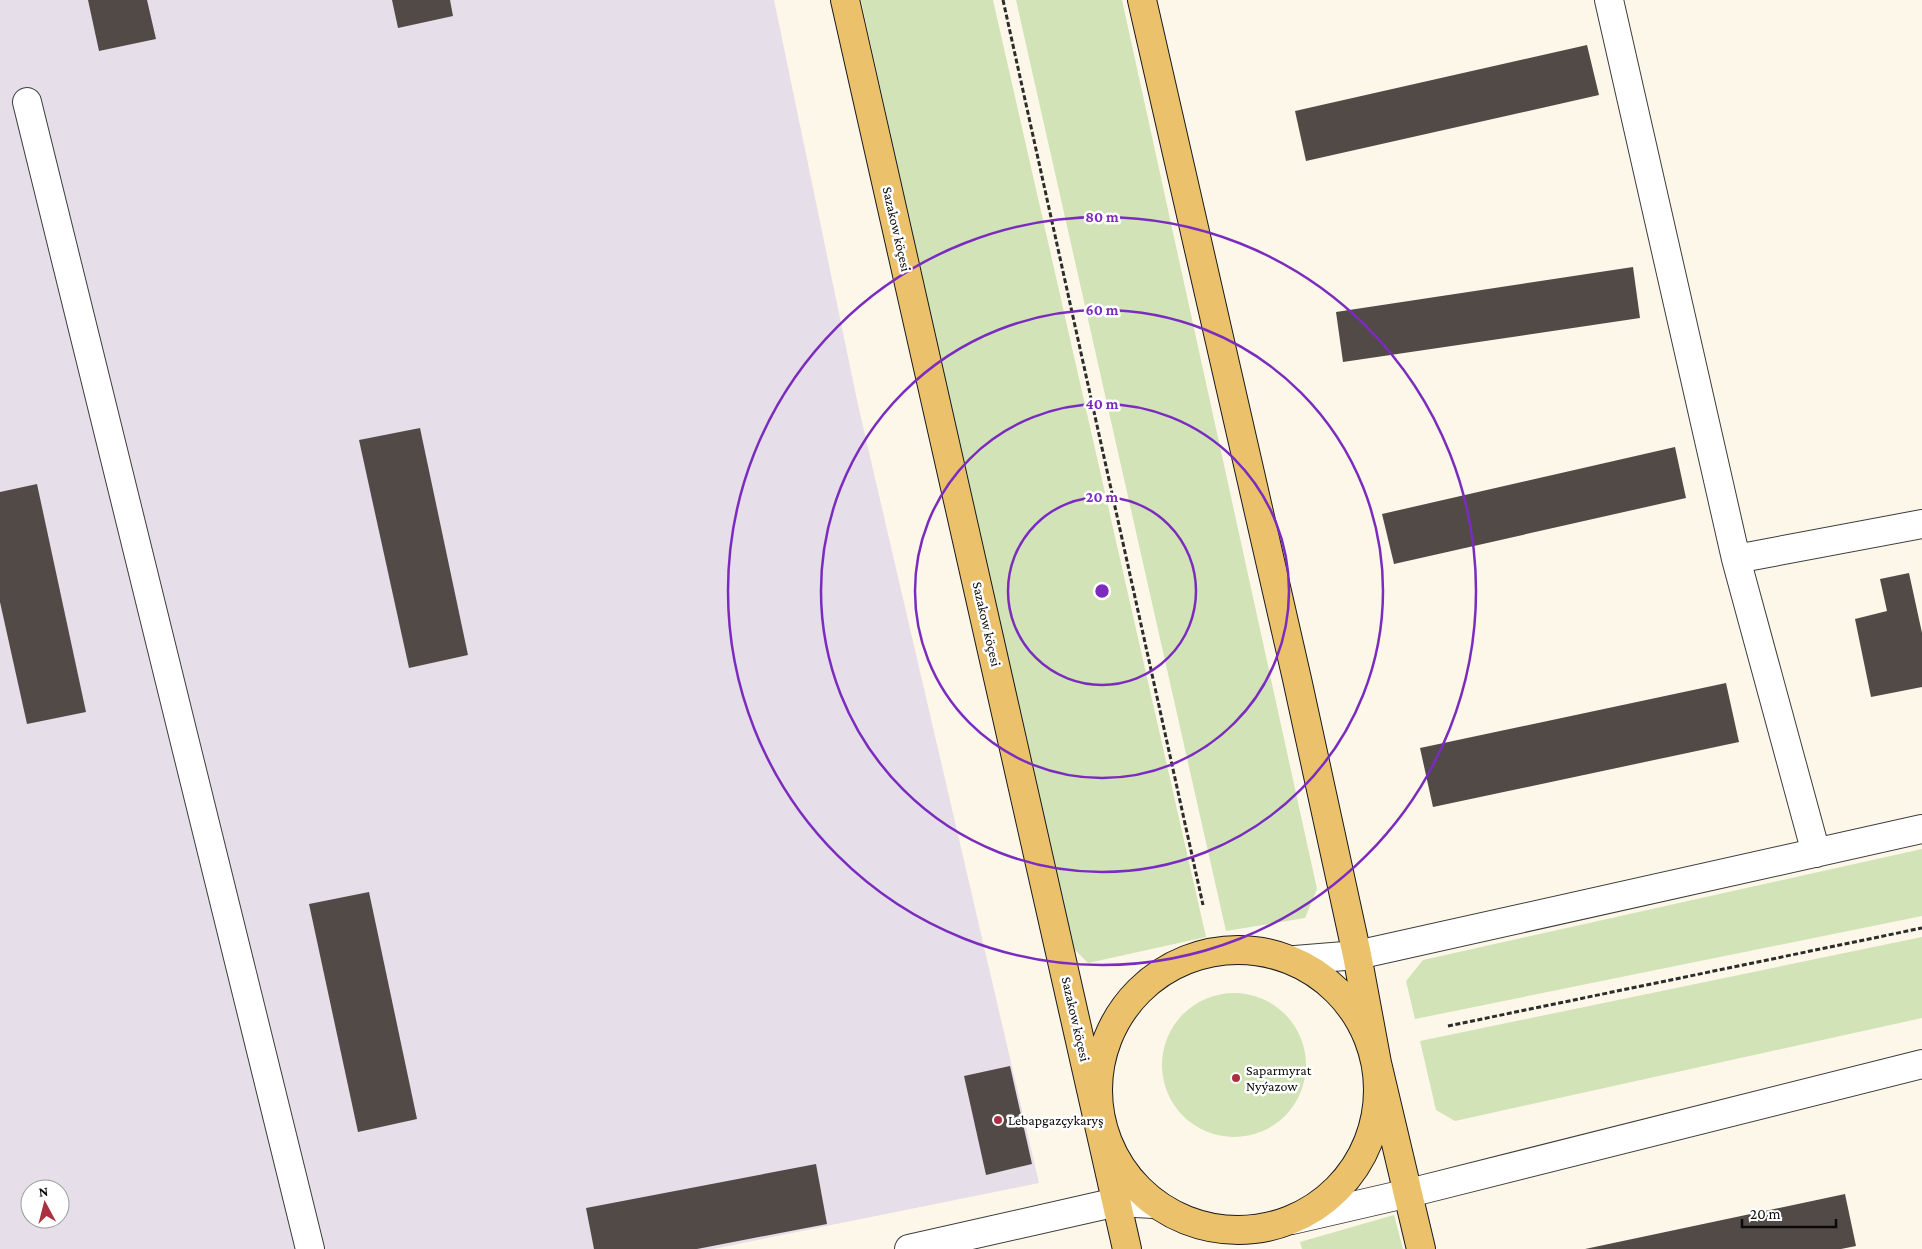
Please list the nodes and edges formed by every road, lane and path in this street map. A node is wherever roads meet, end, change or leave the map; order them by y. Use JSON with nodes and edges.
{"nodes":[{"id":1,"x":845,"y":0,"type":"edge"},
{"id":2,"x":1003,"y":0,"type":"edge"},
{"id":3,"x":1142,"y":0,"type":"edge"},
{"id":4,"x":1609,"y":0,"type":"edge"},
{"id":5,"x":27,"y":102,"type":"dead end"},
{"id":6,"x":1922,"y":524,"type":"edge"},
{"id":7,"x":1736,"y":559,"type":"junction"},
{"id":8,"x":1922,"y":829,"type":"edge"},
{"id":9,"x":1816,"y":853,"type":"junction"},
{"id":10,"x":1202,"y":905,"type":"dead end"},
{"id":11,"x":1922,"y":928,"type":"edge"},
{"id":12,"x":1357,"y":956,"type":"junction"},
{"id":13,"x":1295,"y":960,"type":"junction"},
{"id":14,"x":1448,"y":1026,"type":"dead end"},
{"id":15,"x":1377,"y":1063,"type":"junction"},
{"id":16,"x":1922,"y":1064,"type":"edge"},
{"id":17,"x":1100,"y":1126,"type":"junction"},
{"id":18,"x":1409,"y":1193,"type":"junction"},
{"id":19,"x":1117,"y":1202,"type":"junction"},
{"id":20,"x":1154,"y":1204,"type":"junction"},
{"id":21,"x":1292,"y":1220,"type":"junction"},
{"id":22,"x":310,"y":1249,"type":"edge"},
{"id":23,"x":909,"y":1249,"type":"edge"},
{"id":24,"x":1127,"y":1249,"type":"edge"},
{"id":25,"x":1421,"y":1249,"type":"edge"}],
"edges":[{"from":1,"to":17,"type":"main road","name":"Sazakow köçesi"},
{"from":2,"to":10,"type":"path"},
{"from":3,"to":12,"type":"main road"},
{"from":4,"to":7,"type":"street"},
{"from":5,"to":22,"type":"street"},
{"from":6,"to":7,"type":"street"},
{"from":7,"to":9,"type":"street"},
{"from":8,"to":9,"type":"street"},
{"from":9,"to":12,"type":"street"},
{"from":11,"to":14,"type":"path"},
{"from":12,"to":13,"type":"street"},
{"from":12,"to":15,"type":"main road"},
{"from":13,"to":15,"type":"main road"},
{"from":13,"to":17,"type":"main road"},
{"from":15,"to":18,"type":"main road"},
{"from":15,"to":21,"type":"main road"},
{"from":16,"to":18,"type":"street"},
{"from":17,"to":19,"type":"main road","name":"Sazakow köçesi"},
{"from":17,"to":20,"type":"main road"},
{"from":18,"to":21,"type":"street"},
{"from":18,"to":25,"type":"main road"},
{"from":19,"to":20,"type":"street"},
{"from":19,"to":23,"type":"street"},
{"from":19,"to":24,"type":"main road","name":"Sazakow köçesi"},
{"from":20,"to":21,"type":"main road"}]}
